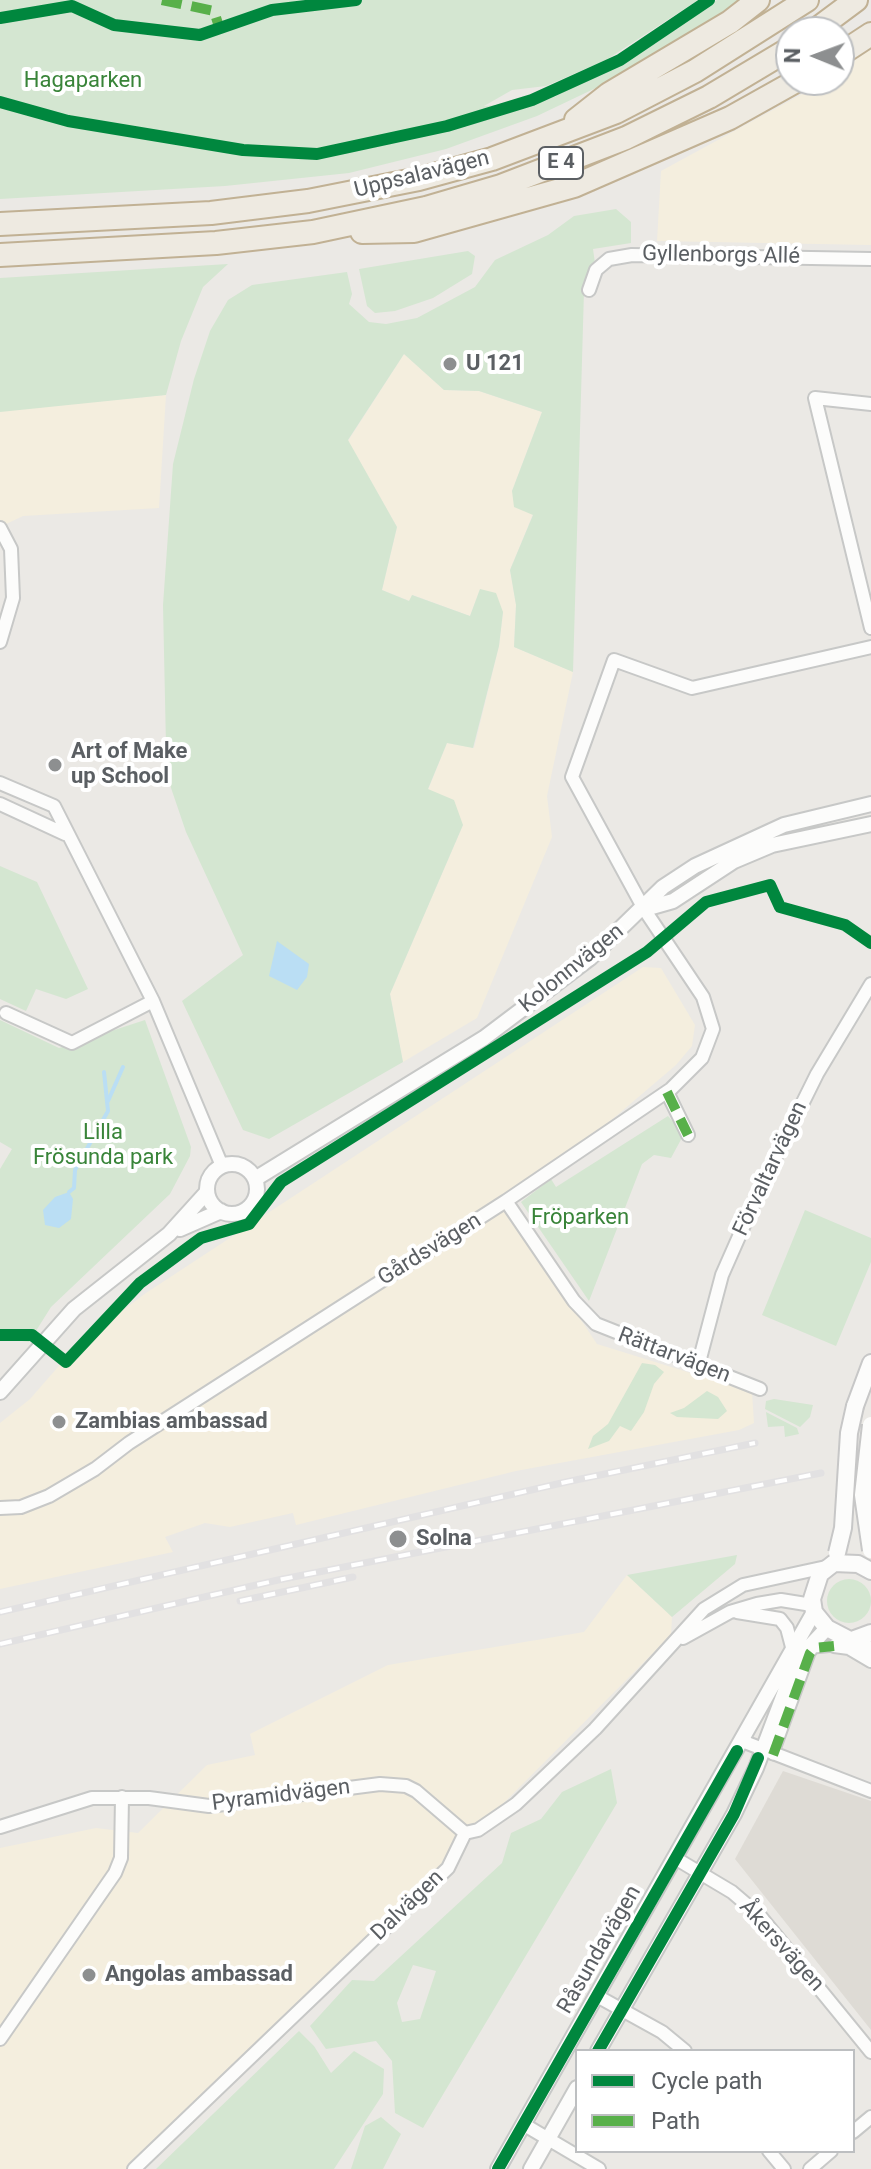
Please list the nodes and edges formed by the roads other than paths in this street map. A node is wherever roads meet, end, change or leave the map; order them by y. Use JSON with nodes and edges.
{"nodes":[{"id":1,"x":758,"y":0,"type":"edge"},
{"id":2,"x":807,"y":0,"type":"edge"},
{"id":3,"x":856,"y":0,"type":"edge"},
{"id":4,"x":834,"y":16,"type":"edge"},
{"id":5,"x":775,"y":58,"type":"edge"},
{"id":6,"x":775,"y":93,"type":"edge"},
{"id":7,"x":551,"y":139,"type":"junction"},
{"id":8,"x":0,"y":224,"type":"edge"},
{"id":9,"x":313,"y":232,"type":"junction"},
{"id":10,"x":0,"y":255,"type":"edge"},
{"id":11,"x":871,"y":259,"type":"edge"},
{"id":12,"x":589,"y":290,"type":"dead end"},
{"id":13,"x":871,"y":404,"type":"edge"},
{"id":14,"x":1,"y":528,"type":"edge"},
{"id":15,"x":871,"y":628,"type":"edge"},
{"id":16,"x":0,"y":642,"type":"edge"},
{"id":17,"x":871,"y":647,"type":"edge"},
{"id":18,"x":0,"y":783,"type":"edge"},
{"id":19,"x":0,"y":804,"type":"edge"},
{"id":20,"x":871,"y":804,"type":"edge"},
{"id":21,"x":871,"y":824,"type":"edge"},
{"id":22,"x":65,"y":834,"type":"junction"},
{"id":23,"x":644,"y":909,"type":"junction"},
{"id":24,"x":871,"y":984,"type":"edge"},
{"id":25,"x":153,"y":1001,"type":"junction"},
{"id":26,"x":6,"y":1013,"type":"dead end"},
{"id":27,"x":667,"y":1092,"type":"junction"},
{"id":28,"x":688,"y":1135,"type":"dead end"},
{"id":29,"x":222,"y":1166,"type":"junction"},
{"id":30,"x":255,"y":1179,"type":"junction"},
{"id":31,"x":207,"y":1192,"type":"junction"},
{"id":32,"x":506,"y":1201,"type":"junction"},
{"id":33,"x":221,"y":1211,"type":"junction"},
{"id":34,"x":169,"y":1234,"type":"junction"},
{"id":35,"x":871,"y":1363,"type":"edge"},
{"id":36,"x":698,"y":1366,"type":"junction"},
{"id":37,"x":760,"y":1389,"type":"dead end"},
{"id":38,"x":0,"y":1392,"type":"edge"},
{"id":39,"x":871,"y":1425,"type":"edge"},
{"id":40,"x":0,"y":1508,"type":"edge"},
{"id":41,"x":871,"y":1550,"type":"edge"},
{"id":42,"x":833,"y":1561,"type":"junction"},
{"id":43,"x":871,"y":1571,"type":"edge"},
{"id":44,"x":813,"y":1608,"type":"junction"},
{"id":45,"x":730,"y":1612,"type":"junction"},
{"id":46,"x":827,"y":1628,"type":"junction"},
{"id":47,"x":871,"y":1633,"type":"edge"},
{"id":48,"x":852,"y":1640,"type":"junction"},
{"id":49,"x":674,"y":1643,"type":"junction"},
{"id":50,"x":834,"y":1646,"type":"joint"},
{"id":51,"x":792,"y":1647,"type":"junction"},
{"id":52,"x":871,"y":1651,"type":"edge"},
{"id":53,"x":871,"y":1661,"type":"edge"},
{"id":54,"x":742,"y":1741,"type":"junction"},
{"id":55,"x":766,"y":1752,"type":"junction"},
{"id":56,"x":871,"y":1791,"type":"edge"},
{"id":57,"x":122,"y":1797,"type":"junction"},
{"id":58,"x":0,"y":1827,"type":"edge"},
{"id":59,"x":465,"y":1833,"type":"junction"},
{"id":60,"x":675,"y":1858,"type":"junction"},
{"id":61,"x":700,"y":1873,"type":"junction"},
{"id":62,"x":597,"y":1996,"type":"junction"},
{"id":63,"x":621,"y":2010,"type":"junction"},
{"id":64,"x":0,"y":2039,"type":"edge"},
{"id":65,"x":599,"y":2049,"type":"edge"},
{"id":66,"x":683,"y":2049,"type":"edge"},
{"id":67,"x":871,"y":2052,"type":"edge"},
{"id":68,"x":575,"y":2091,"type":"edge"},
{"id":69,"x":871,"y":2117,"type":"edge"},
{"id":70,"x":523,"y":2124,"type":"junction"},
{"id":71,"x":855,"y":2130,"type":"edge"},
{"id":72,"x":548,"y":2138,"type":"junction"},
{"id":73,"x":771,"y":2153,"type":"edge"},
{"id":74,"x":829,"y":2153,"type":"edge"},
{"id":75,"x":134,"y":2169,"type":"edge"},
{"id":76,"x":498,"y":2169,"type":"edge"},
{"id":77,"x":531,"y":2169,"type":"edge"},
{"id":78,"x":599,"y":2169,"type":"edge"},
{"id":79,"x":784,"y":2169,"type":"edge"},
{"id":80,"x":810,"y":2169,"type":"edge"}],
"edges":[{"from":1,"to":7,"type":"highway"},
{"from":2,"to":7,"type":"highway","name":"Uppsalavägen","number":"E 4"},
{"from":3,"to":4,"type":"highway"},
{"from":5,"to":9,"type":"highway","name":"Uppsalavägen","number":"E 4"},
{"from":6,"to":9,"type":"highway"},
{"from":7,"to":8,"type":"highway","name":"Uppsalavägen","number":"E 4"},
{"from":9,"to":10,"type":"highway","name":"Uppsalavägen","number":"E 4"},
{"from":11,"to":12,"type":"street","name":"Gyllenborgs Allé"},
{"from":13,"to":15,"type":"street"},
{"from":14,"to":16,"type":"street"},
{"from":17,"to":23,"type":"street","name":"Gårdsvägen"},
{"from":18,"to":22,"type":"street"},
{"from":19,"to":22,"type":"street"},
{"from":20,"to":23,"type":"street","name":"Kolonnvägen"},
{"from":21,"to":23,"type":"street","name":"Kolonnvägen"},
{"from":22,"to":25,"type":"street"},
{"from":23,"to":27,"type":"street","name":"Gårdsvägen"},
{"from":23,"to":30,"type":"street","name":"Kolonnvägen"},
{"from":24,"to":36,"type":"street","name":"Förvaltarvägen"},
{"from":25,"to":26,"type":"street"},
{"from":25,"to":29,"type":"street"},
{"from":27,"to":28,"type":"street"},
{"from":27,"to":32,"type":"street","name":"Gårdsvägen"},
{"from":29,"to":30,"type":"street"},
{"from":29,"to":31,"type":"street"},
{"from":30,"to":33,"type":"street"},
{"from":31,"to":33,"type":"street"},
{"from":31,"to":34,"type":"street"},
{"from":32,"to":36,"type":"street","name":"Rättarvägen"},
{"from":32,"to":40,"type":"street","name":"Gårdsvägen"},
{"from":33,"to":34,"type":"street"},
{"from":34,"to":38,"type":"street"},
{"from":35,"to":42,"type":"main road","bridge":true},
{"from":36,"to":37,"type":"street","name":"Rättarvägen"},
{"from":39,"to":41,"type":"main road","bridge":true},
{"from":42,"to":43,"type":"main road"},
{"from":42,"to":44,"type":"main road"},
{"from":42,"to":49,"type":"street"},
{"from":44,"to":45,"type":"street"},
{"from":44,"to":46,"type":"main road"},
{"from":44,"to":51,"type":"street","name":"Råsundavägen"},
{"from":45,"to":49,"type":"street"},
{"from":45,"to":51,"type":"street"},
{"from":46,"to":48,"type":"main road"},
{"from":46,"to":55,"type":"street"},
{"from":47,"to":48,"type":"main road"},
{"from":48,"to":52,"type":"main road"},
{"from":49,"to":59,"type":"street"},
{"from":50,"to":53,"type":"street"},
{"from":50,"to":55,"type":"street"},
{"from":51,"to":54,"type":"street","name":"Råsundavägen"},
{"from":54,"to":55,"type":"street"},
{"from":54,"to":60,"type":"street","name":"Råsundavägen"},
{"from":55,"to":56,"type":"street"},
{"from":55,"to":61,"type":"street"},
{"from":57,"to":58,"type":"street","name":"Pyramidvägen"},
{"from":57,"to":59,"type":"street","name":"Pyramidvägen"},
{"from":57,"to":64,"type":"street"},
{"from":59,"to":75,"type":"street","name":"Dalvägen"},
{"from":60,"to":61,"type":"street","name":"Åkersvägen"},
{"from":60,"to":62,"type":"street","name":"Råsundavägen"},
{"from":61,"to":63,"type":"street"},
{"from":61,"to":67,"type":"street","name":"Åkersvägen"},
{"from":62,"to":63,"type":"street"},
{"from":62,"to":70,"type":"street","name":"Råsundavägen"},
{"from":63,"to":65,"type":"street"},
{"from":63,"to":66,"type":"street"},
{"from":68,"to":72,"type":"street"},
{"from":69,"to":71,"type":"street"},
{"from":70,"to":72,"type":"street"},
{"from":70,"to":76,"type":"street","name":"Råsundavägen"},
{"from":72,"to":77,"type":"street"},
{"from":72,"to":78,"type":"street"},
{"from":73,"to":79,"type":"street"},
{"from":74,"to":80,"type":"street"}]}
